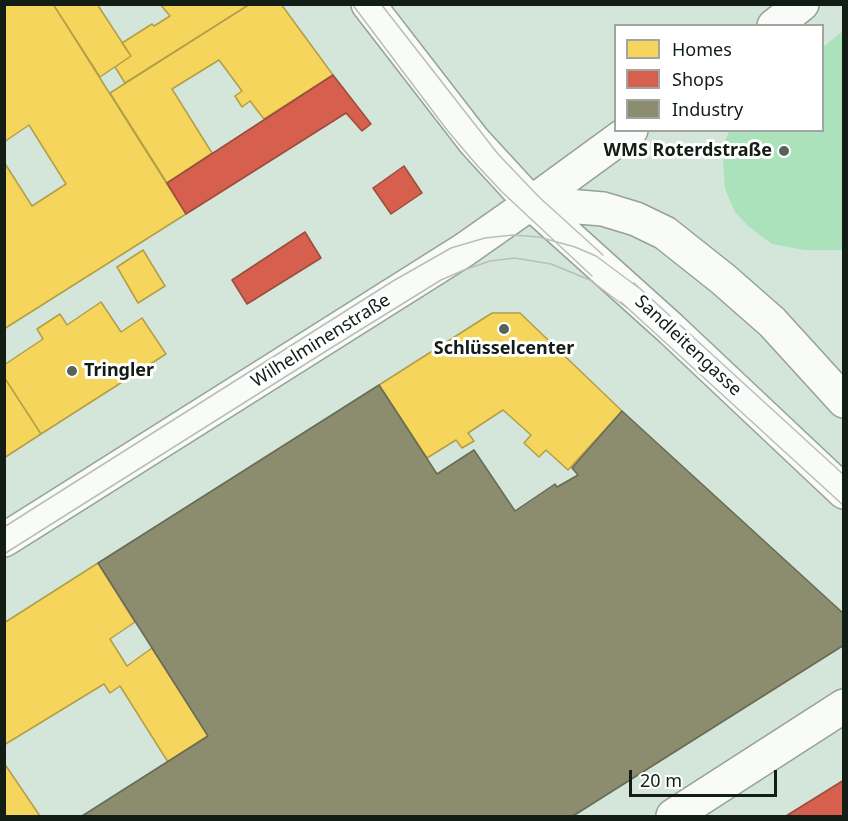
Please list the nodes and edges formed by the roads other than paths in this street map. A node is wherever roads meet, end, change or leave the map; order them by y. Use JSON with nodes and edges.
{"nodes":[{"id":1,"x":368,"y":4,"type":"edge"},
{"id":2,"x":802,"y":4,"type":"edge"},
{"id":3,"x":777,"y":24,"type":"edge"},
{"id":4,"x":628,"y":132,"type":"edge"},
{"id":5,"x":531,"y":203,"type":"junction"},
{"id":6,"x":843,"y":401,"type":"edge"},
{"id":7,"x":843,"y":492,"type":"edge"},
{"id":8,"x":4,"y":540,"type":"edge"},
{"id":9,"x":843,"y":706,"type":"edge"},
{"id":10,"x":673,"y":816,"type":"edge"}],
"edges":[{"from":1,"to":5,"type":"main road","name":"Sandleitengasse"},
{"from":2,"to":3,"type":"main road"},
{"from":4,"to":5,"type":"main road","name":"Wilhelminenstraße"},
{"from":5,"to":6,"type":"main road"},
{"from":5,"to":7,"type":"main road","name":"Sandleitengasse"},
{"from":5,"to":8,"type":"main road","name":"Wilhelminenstraße"},
{"from":9,"to":10,"type":"main road"}]}
